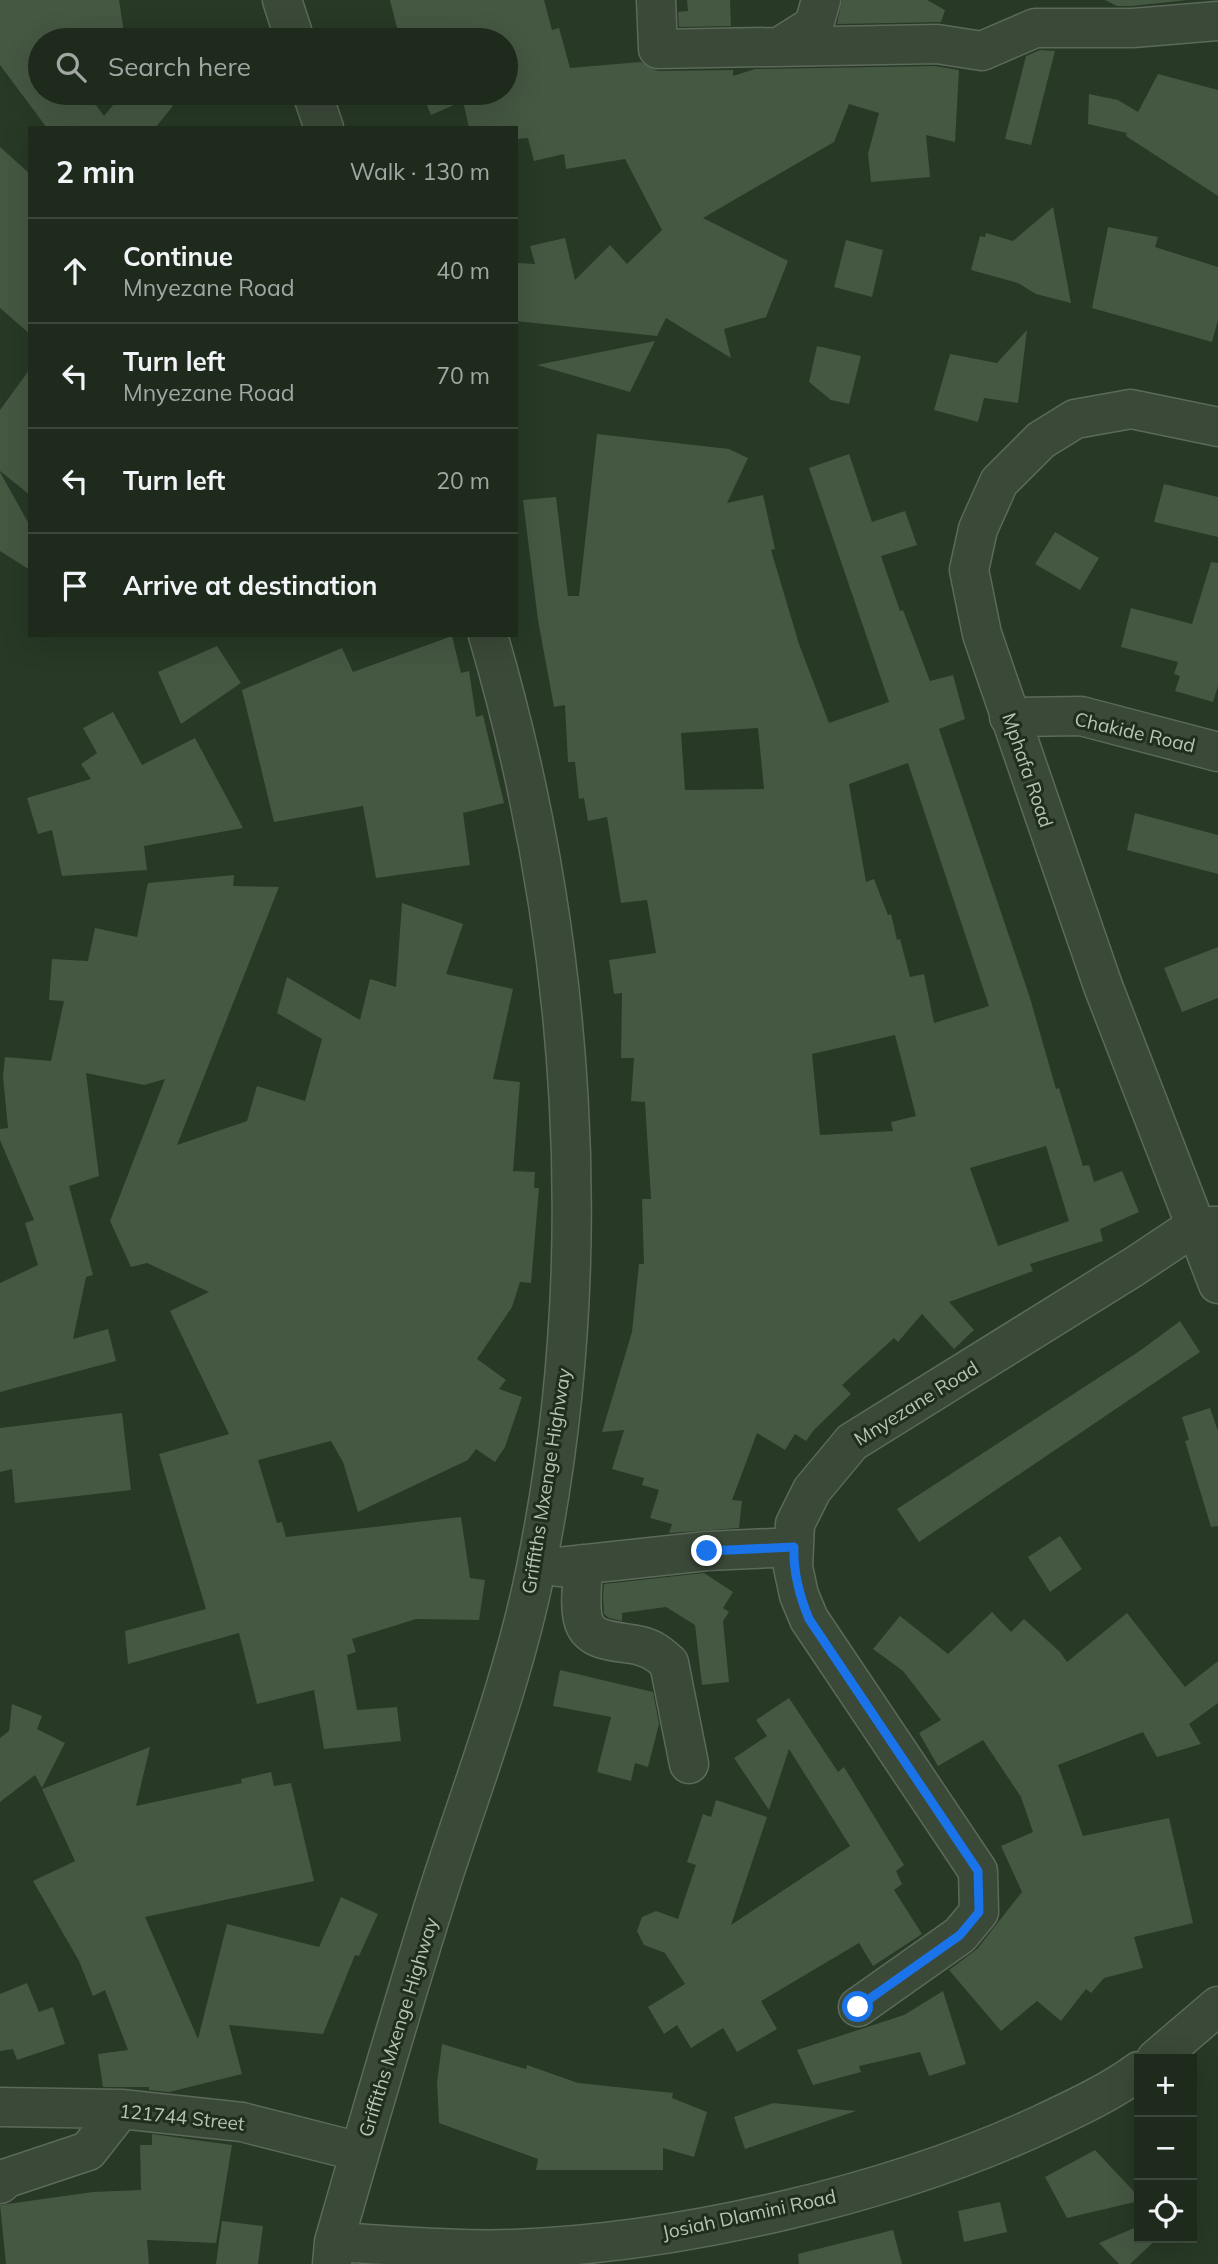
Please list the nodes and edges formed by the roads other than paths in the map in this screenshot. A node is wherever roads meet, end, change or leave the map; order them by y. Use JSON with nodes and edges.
{"nodes":[{"id":1,"x":282,"y":0,"type":"edge"},
{"id":2,"x":656,"y":0,"type":"edge"},
{"id":3,"x":821,"y":0,"type":"edge"},
{"id":4,"x":1200,"y":0,"type":"edge"},
{"id":5,"x":1218,"y":15,"type":"edge"},
{"id":6,"x":1218,"y":21,"type":"edge"},
{"id":7,"x":291,"y":28,"type":"edge"},
{"id":8,"x":779,"y":47,"type":"junction"},
{"id":9,"x":317,"y":105,"type":"edge"},
{"id":10,"x":323,"y":126,"type":"edge"},
{"id":11,"x":1218,"y":427,"type":"edge"},
{"id":12,"x":489,"y":637,"type":"edge"},
{"id":13,"x":1009,"y":716,"type":"junction"},
{"id":14,"x":1218,"y":752,"type":"edge"},
{"id":15,"x":1206,"y":1226,"type":"edge"},
{"id":16,"x":1218,"y":1284,"type":"edge"},
{"id":17,"x":794,"y":1547,"type":"junction"},
{"id":18,"x":583,"y":1564,"type":"junction"},
{"id":19,"x":536,"y":1569,"type":"junction"},
{"id":20,"x":688,"y":1764,"type":"dead end"},
{"id":21,"x":1218,"y":2006,"type":"edge"},
{"id":22,"x":858,"y":2007,"type":"dead end"},
{"id":23,"x":1162,"y":2054,"type":"edge"},
{"id":24,"x":1134,"y":2075,"type":"edge"},
{"id":25,"x":0,"y":2107,"type":"edge"},
{"id":26,"x":121,"y":2109,"type":"junction"},
{"id":27,"x":360,"y":2152,"type":"junction"},
{"id":28,"x":0,"y":2184,"type":"edge"},
{"id":29,"x":333,"y":2253,"type":"edge"}],
"edges":[{"from":1,"to":7,"type":"street"},
{"from":2,"to":8,"type":"street"},
{"from":3,"to":8,"type":"street"},
{"from":4,"to":5,"type":"street"},
{"from":6,"to":8,"type":"street"},
{"from":9,"to":10,"type":"street"},
{"from":11,"to":13,"type":"street","name":"Mphafa Road"},
{"from":12,"to":19,"type":"street","name":"Griffiths Mxenge Highway"},
{"from":13,"to":14,"type":"street","name":"Chakide Road"},
{"from":13,"to":15,"type":"street","name":"Mphafa Road"},
{"from":15,"to":16,"type":"street","name":"Mphafa Road"},
{"from":15,"to":17,"type":"street","name":"Mnyezane Road"},
{"from":17,"to":18,"type":"street"},
{"from":17,"to":22,"type":"street","name":"Mnyezane Road"},
{"from":18,"to":19,"type":"street"},
{"from":18,"to":20,"type":"street"},
{"from":19,"to":27,"type":"street","name":"Griffiths Mxenge Highway"},
{"from":21,"to":23,"type":"street"},
{"from":24,"to":29,"type":"street","name":"Josiah Dlamini Road"},
{"from":25,"to":26,"type":"street","name":"121744 Street"},
{"from":26,"to":27,"type":"street","name":"121744 Street"},
{"from":26,"to":28,"type":"street"},
{"from":27,"to":29,"type":"street","name":"Griffiths Mxenge Highway"}]}
